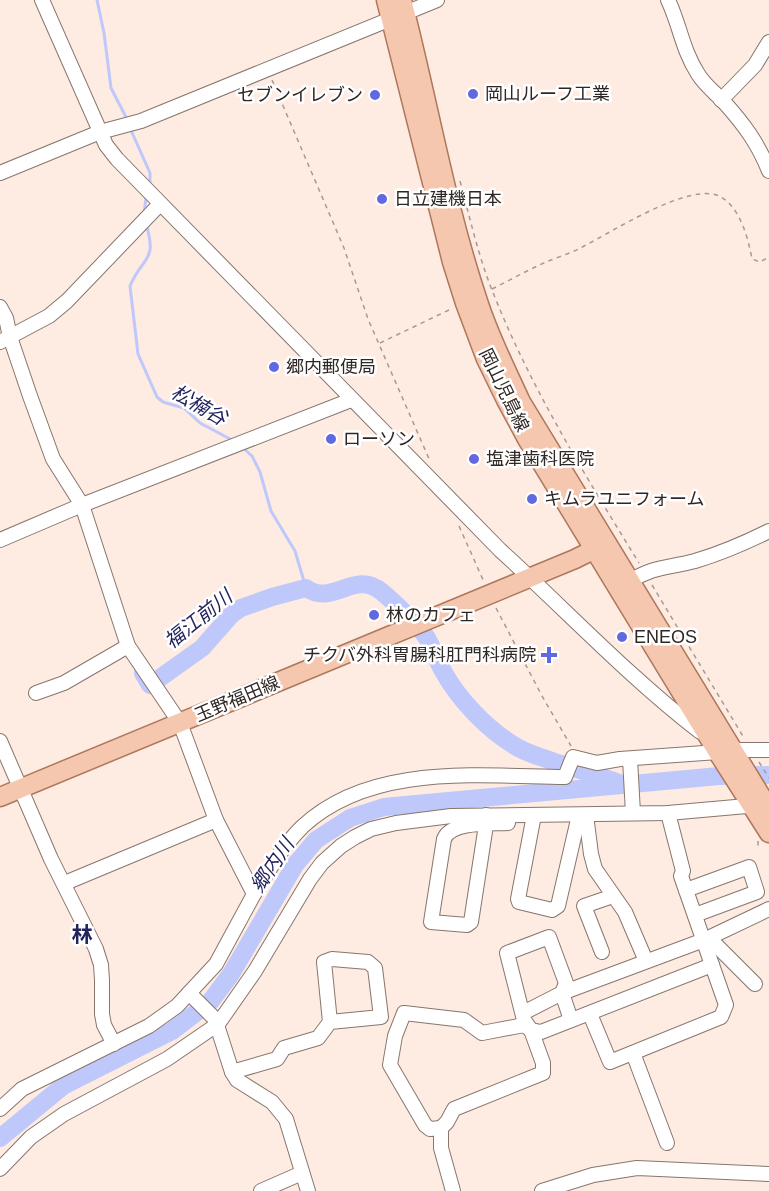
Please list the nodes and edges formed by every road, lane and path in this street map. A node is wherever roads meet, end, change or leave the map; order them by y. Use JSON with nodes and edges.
{"nodes":[{"id":1,"x":42,"y":0,"type":"edge"},
{"id":2,"x":386,"y":0,"type":"edge"},
{"id":3,"x":437,"y":0,"type":"edge"},
{"id":4,"x":668,"y":0,"type":"edge"},
{"id":5,"x":399,"y":11,"type":"edge"},
{"id":6,"x":769,"y":42,"type":"edge"},
{"id":7,"x":267,"y":68,"type":"junction"},
{"id":8,"x":721,"y":100,"type":"junction"},
{"id":9,"x":100,"y":132,"type":"junction"},
{"id":10,"x":769,"y":171,"type":"edge"},
{"id":11,"x":458,"y":172,"type":"dead end"},
{"id":12,"x":0,"y":173,"type":"edge"},
{"id":13,"x":160,"y":204,"type":"junction"},
{"id":14,"x":769,"y":257,"type":"edge"},
{"id":15,"x":478,"y":297,"type":"junction"},
{"id":16,"x":0,"y":307,"type":"edge"},
{"id":17,"x":5,"y":340,"type":"edge"},
{"id":18,"x":379,"y":343,"type":"junction"},
{"id":19,"x":351,"y":400,"type":"junction"},
{"id":20,"x":431,"y":463,"type":"dead end"},
{"id":21,"x":82,"y":505,"type":"junction"},
{"id":22,"x":458,"y":522,"type":"dead end"},
{"id":23,"x":769,"y":531,"type":"edge"},
{"id":24,"x":0,"y":540,"type":"edge"},
{"id":25,"x":600,"y":546,"type":"junction"},
{"id":26,"x":529,"y":576,"type":"junction"},
{"id":27,"x":637,"y":577,"type":"junction"},
{"id":28,"x":487,"y":591,"type":"junction"},
{"id":29,"x":643,"y":617,"type":"junction"},
{"id":30,"x":129,"y":646,"type":"junction"},
{"id":31,"x":675,"y":682,"type":"junction"},
{"id":32,"x":648,"y":690,"type":"junction"},
{"id":33,"x":36,"y":693,"type":"dead end"},
{"id":34,"x":180,"y":723,"type":"junction"},
{"id":35,"x":707,"y":735,"type":"junction"},
{"id":36,"x":0,"y":741,"type":"edge"},
{"id":37,"x":769,"y":750,"type":"edge"},
{"id":38,"x":735,"y":753,"type":"junction"},
{"id":39,"x":630,"y":760,"type":"junction"},
{"id":40,"x":572,"y":763,"type":"junction"},
{"id":41,"x":769,"y":778,"type":"edge"},
{"id":42,"x":22,"y":789,"type":"junction"},
{"id":43,"x":0,"y":797,"type":"edge"},
{"id":44,"x":761,"y":804,"type":"edge"},
{"id":45,"x":633,"y":810,"type":"junction"},
{"id":46,"x":668,"y":813,"type":"junction"},
{"id":47,"x":581,"y":817,"type":"junction"},
{"id":48,"x":533,"y":818,"type":"junction"},
{"id":49,"x":216,"y":820,"type":"junction"},
{"id":50,"x":486,"y":820,"type":"junction"},
{"id":51,"x":769,"y":833,"type":"edge"},
{"id":52,"x":64,"y":884,"type":"junction"},
{"id":53,"x":686,"y":890,"type":"junction"},
{"id":54,"x":254,"y":894,"type":"junction"},
{"id":55,"x":613,"y":896,"type":"junction"},
{"id":56,"x":769,"y":909,"type":"edge"},
{"id":57,"x":695,"y":915,"type":"junction"},
{"id":58,"x":706,"y":939,"type":"junction"},
{"id":59,"x":602,"y":952,"type":"dead end"},
{"id":60,"x":646,"y":961,"type":"junction"},
{"id":61,"x":712,"y":965,"type":"junction"},
{"id":62,"x":754,"y":984,"type":"dead end"},
{"id":63,"x":562,"y":993,"type":"junction"},
{"id":64,"x":190,"y":994,"type":"junction"},
{"id":65,"x":523,"y":1013,"type":"junction"},
{"id":66,"x":590,"y":1014,"type":"junction"},
{"id":67,"x":571,"y":1020,"type":"junction"},
{"id":68,"x":217,"y":1022,"type":"junction"},
{"id":69,"x":330,"y":1022,"type":"junction"},
{"id":70,"x":531,"y":1030,"type":"junction"},
{"id":71,"x":114,"y":1044,"type":"junction"},
{"id":72,"x":633,"y":1053,"type":"junction"},
{"id":73,"x":232,"y":1072,"type":"junction"},
{"id":74,"x":0,"y":1109,"type":"edge"},
{"id":75,"x":441,"y":1128,"type":"junction"},
{"id":76,"x":667,"y":1143,"type":"dead end"},
{"id":77,"x":0,"y":1169,"type":"edge"},
{"id":78,"x":302,"y":1173,"type":"junction"},
{"id":79,"x":769,"y":1174,"type":"edge"},
{"id":80,"x":261,"y":1191,"type":"edge"},
{"id":81,"x":308,"y":1191,"type":"edge"},
{"id":82,"x":453,"y":1191,"type":"edge"},
{"id":83,"x":542,"y":1191,"type":"edge"}],
"edges":[{"from":1,"to":9,"type":"street"},
{"from":2,"to":5,"type":"main road","name":"岡山児島線"},
{"from":3,"to":5,"type":"street"},
{"from":4,"to":8,"type":"street"},
{"from":5,"to":7,"type":"street"},
{"from":5,"to":15,"type":"main road","name":"岡山児島線"},
{"from":6,"to":8,"type":"street"},
{"from":7,"to":9,"type":"street"},
{"from":7,"to":18,"type":"path"},
{"from":8,"to":10,"type":"street"},
{"from":9,"to":12,"type":"street"},
{"from":9,"to":13,"type":"street"},
{"from":11,"to":15,"type":"path"},
{"from":13,"to":17,"type":"street"},
{"from":13,"to":19,"type":"street"},
{"from":14,"to":15,"type":"path"},
{"from":15,"to":18,"type":"path"},
{"from":15,"to":25,"type":"main road","name":"岡山児島線"},
{"from":15,"to":27,"type":"path"},
{"from":16,"to":17,"type":"street"},
{"from":17,"to":21,"type":"street"},
{"from":18,"to":20,"type":"path"},
{"from":19,"to":21,"type":"street"},
{"from":19,"to":26,"type":"street"},
{"from":21,"to":24,"type":"street"},
{"from":21,"to":30,"type":"street"},
{"from":22,"to":28,"type":"path"},
{"from":23,"to":27,"type":"street"},
{"from":25,"to":26,"type":"main road","name":"玉野福田線"},
{"from":25,"to":27,"type":"main road","name":"岡山児島線"},
{"from":25,"to":29,"type":"main road","name":"岡山児島線"},
{"from":26,"to":28,"type":"main road","name":"玉野福田線"},
{"from":26,"to":32,"type":"street"},
{"from":27,"to":29,"type":"main road","name":"岡山児島線"},
{"from":27,"to":38,"type":"path"},
{"from":28,"to":34,"type":"main road","name":"玉野福田線"},
{"from":28,"to":40,"type":"path"},
{"from":29,"to":31,"type":"main road","name":"岡山児島線"},
{"from":29,"to":38,"type":"main road","name":"岡山児島線"},
{"from":30,"to":33,"type":"street"},
{"from":30,"to":34,"type":"street"},
{"from":31,"to":32,"type":"street"},
{"from":31,"to":35,"type":"main road","name":"岡山児島線"},
{"from":32,"to":35,"type":"street"},
{"from":34,"to":42,"type":"main road","name":"玉野福田線"},
{"from":34,"to":49,"type":"street"},
{"from":35,"to":38,"type":"main road","name":"岡山児島線"},
{"from":36,"to":42,"type":"street"},
{"from":37,"to":38,"type":"street"},
{"from":38,"to":39,"type":"street"},
{"from":38,"to":41,"type":"path"},
{"from":38,"to":44,"type":"main road","name":"岡山児島線"},
{"from":39,"to":40,"type":"street"},
{"from":39,"to":45,"type":"street"},
{"from":40,"to":54,"type":"street"},
{"from":42,"to":43,"type":"main road","name":"玉野福田線"},
{"from":42,"to":52,"type":"street"},
{"from":44,"to":46,"type":"street"},
{"from":44,"to":51,"type":"main road","name":"岡山児島線"},
{"from":45,"to":46,"type":"street"},
{"from":45,"to":47,"type":"street"},
{"from":46,"to":53,"type":"street"},
{"from":47,"to":48,"type":"street"},
{"from":47,"to":48,"type":"street"},
{"from":47,"to":55,"type":"street"},
{"from":48,"to":50,"type":"street"},
{"from":49,"to":52,"type":"street"},
{"from":49,"to":54,"type":"street"},
{"from":50,"to":50,"type":"street"},
{"from":50,"to":68,"type":"street"},
{"from":52,"to":71,"type":"street"},
{"from":53,"to":57,"type":"street"},
{"from":53,"to":57,"type":"street"},
{"from":54,"to":64,"type":"street"},
{"from":55,"to":59,"type":"street"},
{"from":55,"to":60,"type":"street"},
{"from":56,"to":58,"type":"street"},
{"from":57,"to":58,"type":"street"},
{"from":58,"to":60,"type":"street"},
{"from":58,"to":61,"type":"street"},
{"from":58,"to":62,"type":"street"},
{"from":60,"to":63,"type":"street"},
{"from":61,"to":66,"type":"street"},
{"from":61,"to":72,"type":"street"},
{"from":63,"to":65,"type":"street"},
{"from":63,"to":65,"type":"street"},
{"from":63,"to":67,"type":"street"},
{"from":64,"to":68,"type":"street"},
{"from":64,"to":71,"type":"street"},
{"from":65,"to":70,"type":"street"},
{"from":66,"to":67,"type":"street"},
{"from":66,"to":72,"type":"street"},
{"from":67,"to":70,"type":"street"},
{"from":68,"to":73,"type":"street"},
{"from":68,"to":77,"type":"street"},
{"from":69,"to":69,"type":"street"},
{"from":69,"to":73,"type":"street"},
{"from":70,"to":75,"type":"street"},
{"from":70,"to":75,"type":"street"},
{"from":71,"to":74,"type":"street"},
{"from":72,"to":76,"type":"street"},
{"from":73,"to":78,"type":"street"},
{"from":75,"to":82,"type":"street"},
{"from":78,"to":80,"type":"street"},
{"from":78,"to":81,"type":"street"},
{"from":79,"to":83,"type":"street"}]}
